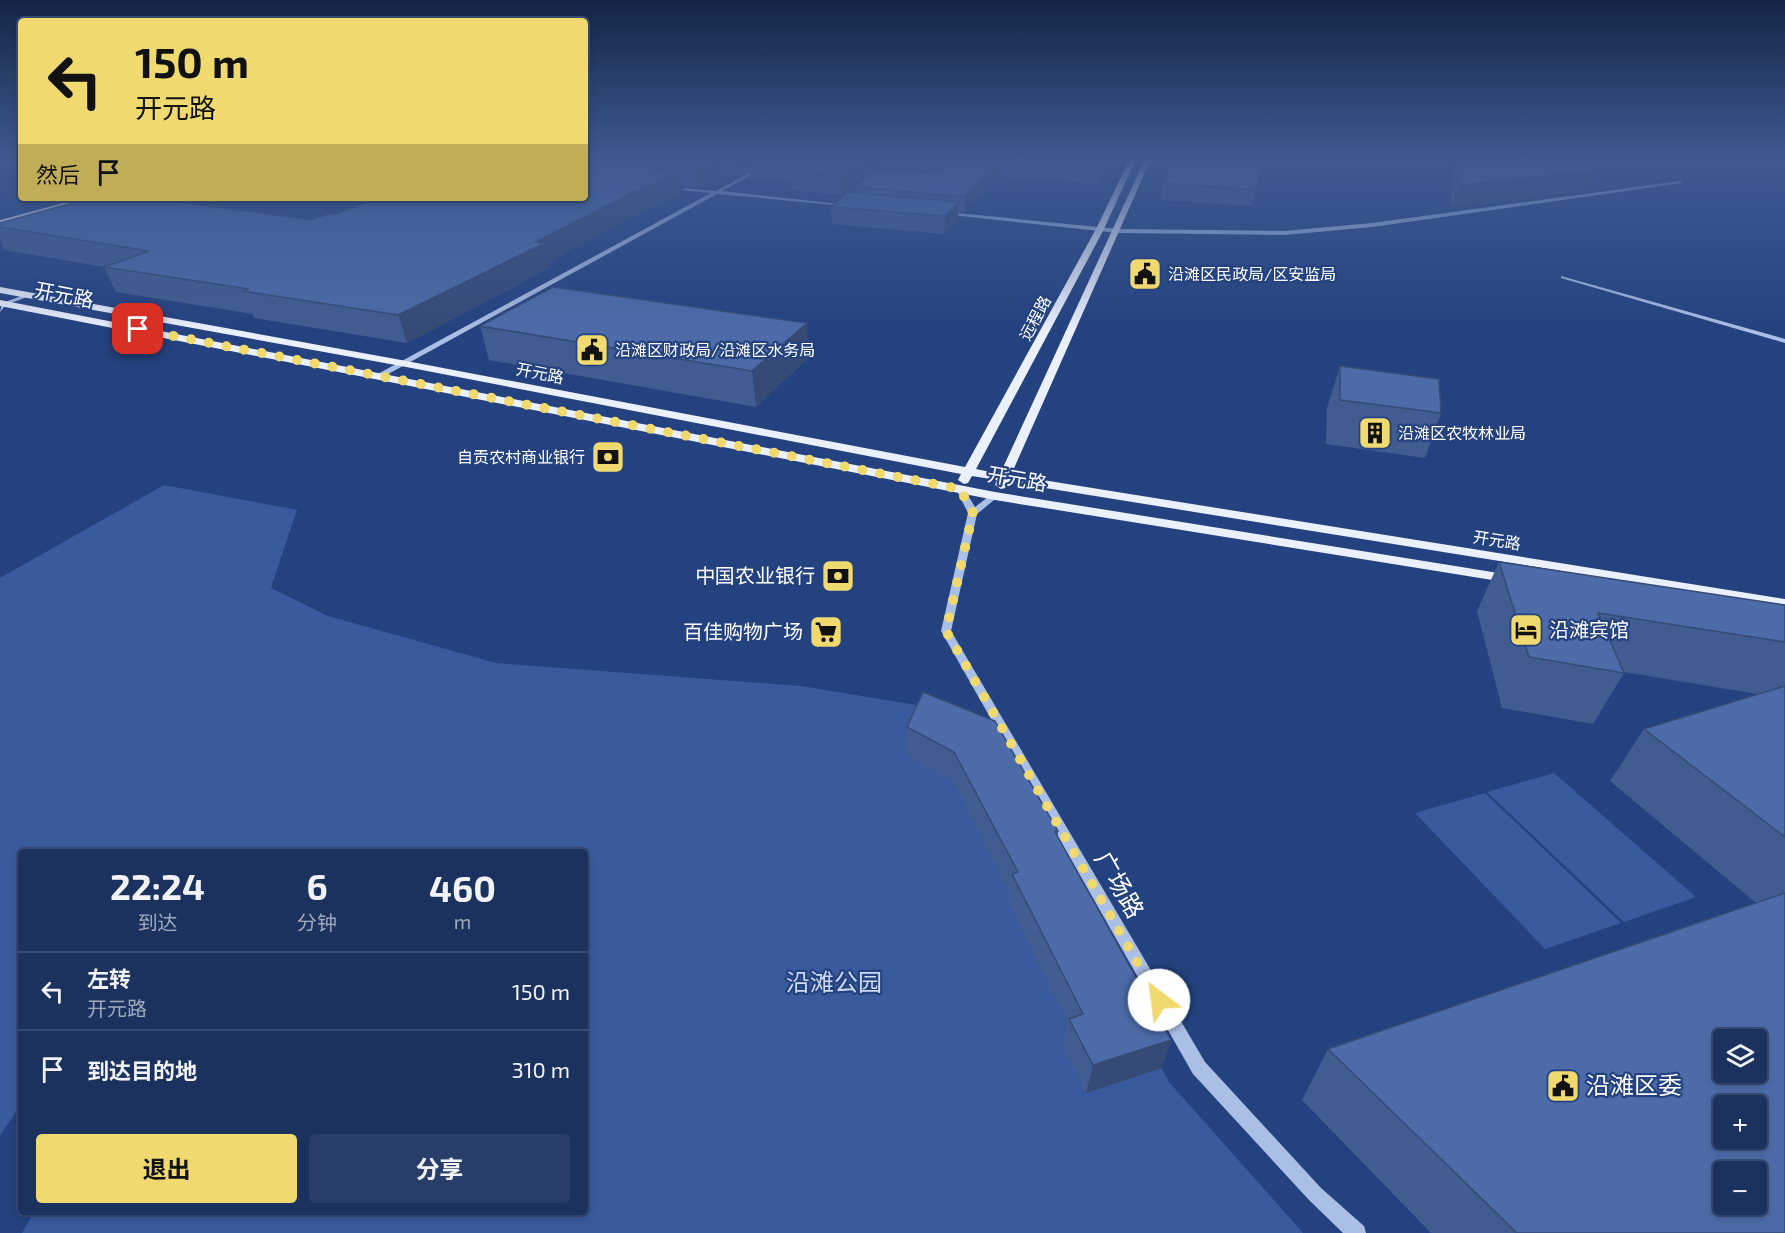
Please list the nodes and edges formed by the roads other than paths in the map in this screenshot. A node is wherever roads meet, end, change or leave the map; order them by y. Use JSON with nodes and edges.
{"nodes":[{"id":1,"x":20,"y":217,"type":"edge"},
{"id":2,"x":50,"y":217,"type":"edge"},
{"id":3,"x":672,"y":217,"type":"edge"},
{"id":4,"x":973,"y":217,"type":"edge"},
{"id":5,"x":1106,"y":217,"type":"edge"},
{"id":6,"x":1124,"y":217,"type":"edge"},
{"id":7,"x":1426,"y":217,"type":"edge"},
{"id":8,"x":0,"y":222,"type":"edge"},
{"id":9,"x":1100,"y":229,"type":"junction"},
{"id":10,"x":0,"y":230,"type":"edge"},
{"id":11,"x":1118,"y":231,"type":"junction"},
{"id":12,"x":1563,"y":277,"type":"dead end"},
{"id":13,"x":0,"y":290,"type":"edge"},
{"id":14,"x":29,"y":295,"type":"junction"},
{"id":15,"x":1,"y":306,"type":"edge"},
{"id":16,"x":1785,"y":341,"type":"edge"},
{"id":17,"x":401,"y":363,"type":"junction"},
{"id":18,"x":378,"y":376,"type":"junction"},
{"id":19,"x":969,"y":472,"type":"junction"},
{"id":20,"x":1004,"y":478,"type":"junction"},
{"id":21,"x":960,"y":489,"type":"junction"},
{"id":22,"x":995,"y":496,"type":"junction"},
{"id":23,"x":973,"y":513,"type":"junction"},
{"id":24,"x":1526,"y":582,"type":"edge"},
{"id":25,"x":1785,"y":603,"type":"edge"},
{"id":26,"x":1357,"y":1233,"type":"edge"}],
"edges":[{"from":1,"to":8,"type":"main road"},
{"from":2,"to":10,"type":"main road"},
{"from":3,"to":17,"type":"street"},
{"from":4,"to":9,"type":"street"},
{"from":5,"to":9,"type":"main road","name":"远程路"},
{"from":6,"to":11,"type":"main road","name":"远程路"},
{"from":7,"to":11,"type":"street"},
{"from":9,"to":11,"type":"street"},
{"from":9,"to":19,"type":"main road","name":"远程路"},
{"from":11,"to":20,"type":"main road","name":"远程路"},
{"from":12,"to":16,"type":"street"},
{"from":13,"to":14,"type":"main road","name":"开元路"},
{"from":14,"to":15,"type":"street"},
{"from":14,"to":17,"type":"main road","name":"开元路"},
{"from":15,"to":18,"type":"main road","name":"开元路"},
{"from":17,"to":18,"type":"street"},
{"from":17,"to":19,"type":"main road","name":"开元路"},
{"from":18,"to":21,"type":"main road","name":"开元路"},
{"from":19,"to":20,"type":"main road","name":"开元路"},
{"from":19,"to":21,"type":"main road","name":"远程路"},
{"from":20,"to":22,"type":"main road","name":"远程路"},
{"from":20,"to":25,"type":"main road","name":"开元路"},
{"from":21,"to":22,"type":"main road","name":"开元路"},
{"from":21,"to":23,"type":"street"},
{"from":22,"to":23,"type":"street"},
{"from":22,"to":24,"type":"main road","name":"开元路"},
{"from":23,"to":26,"type":"street","name":"广场路"}]}
